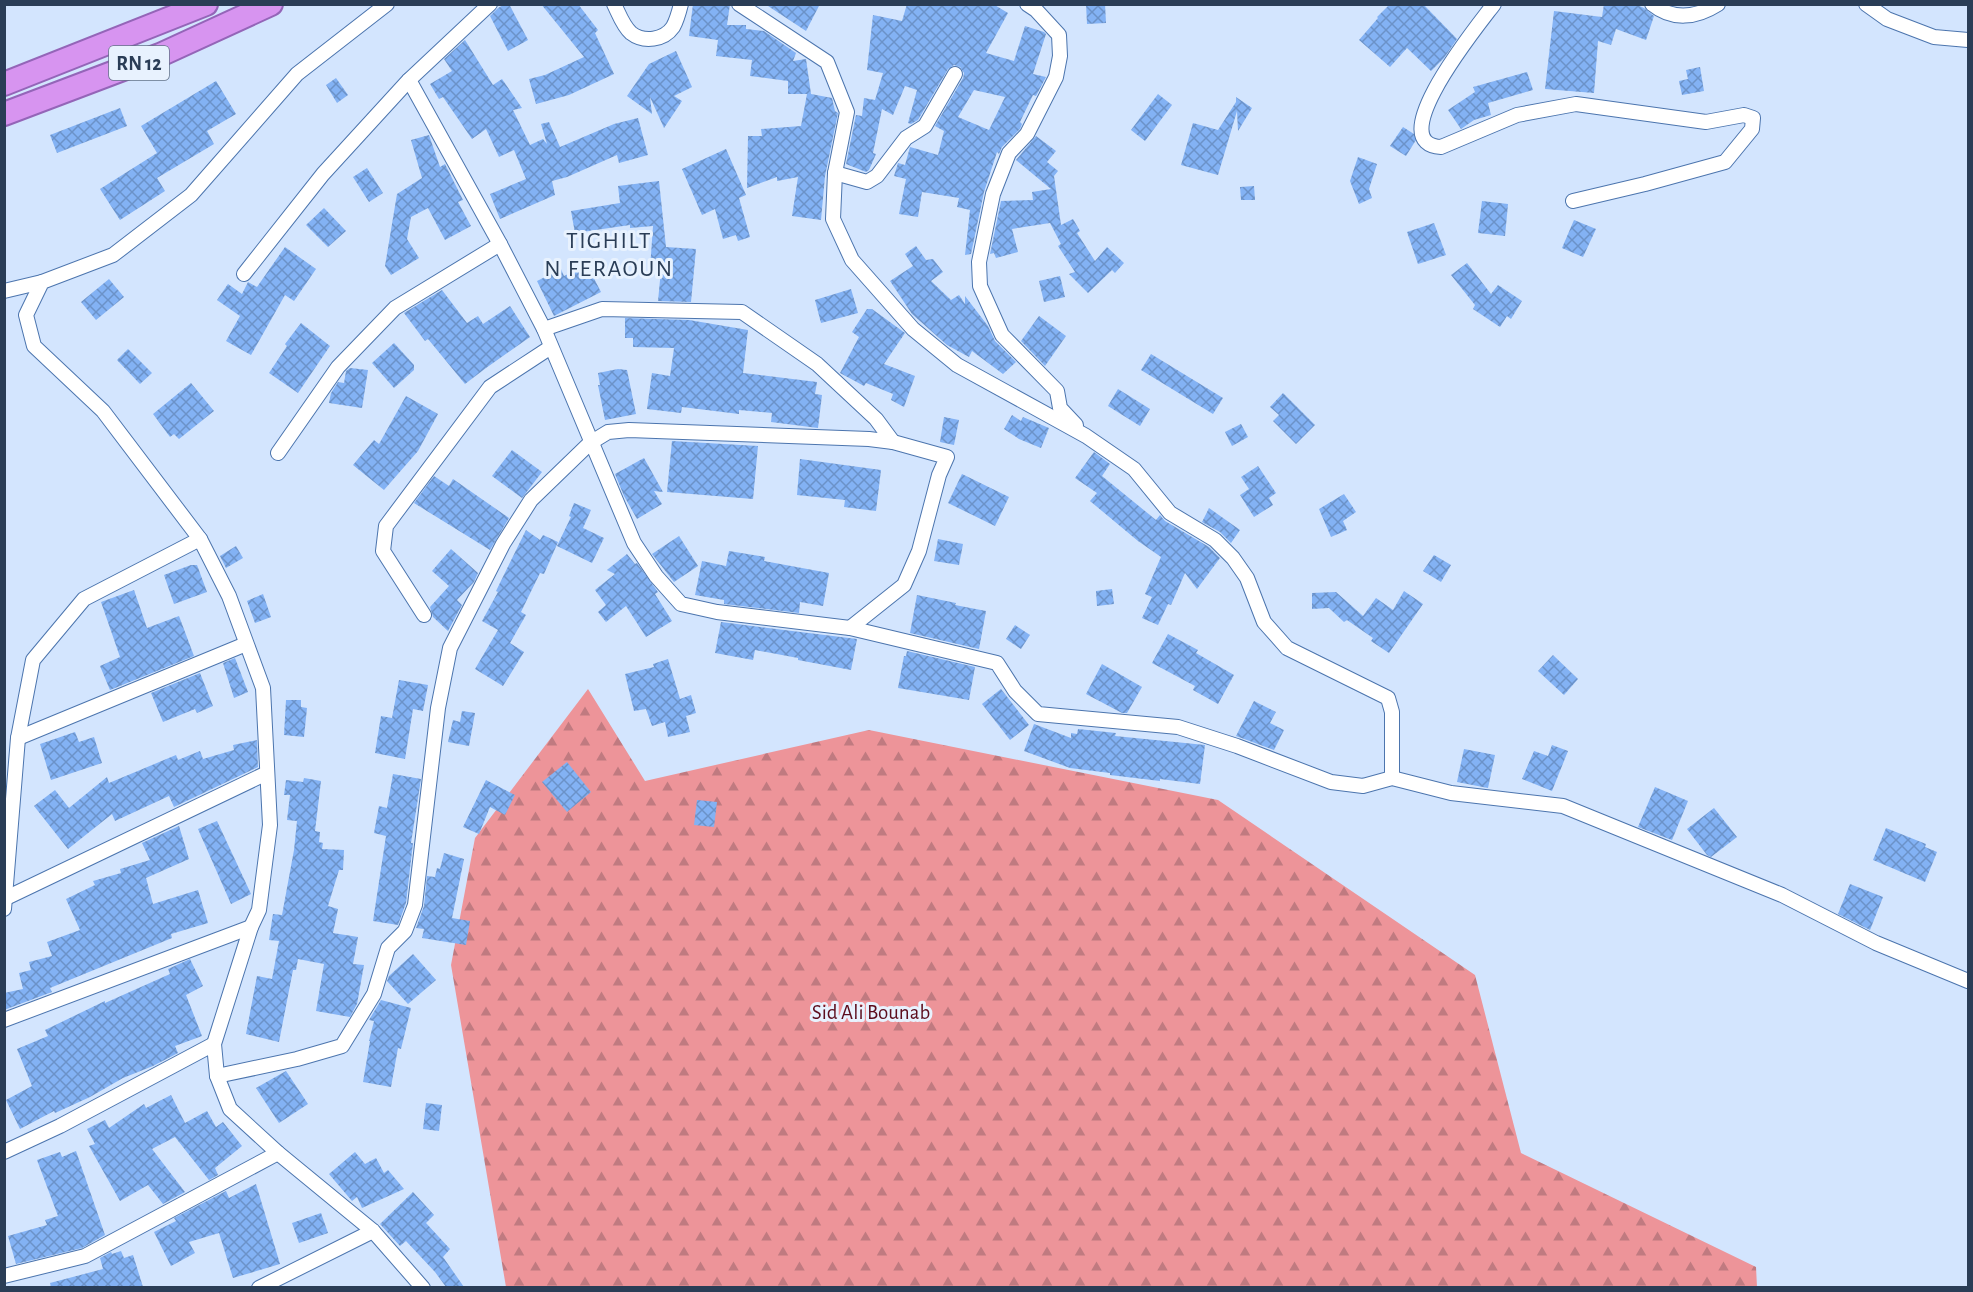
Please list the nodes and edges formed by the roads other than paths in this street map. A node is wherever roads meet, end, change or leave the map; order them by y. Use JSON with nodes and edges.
{"nodes":[{"id":1,"x":271,"y":4,"type":"edge"},
{"id":2,"x":387,"y":4,"type":"edge"},
{"id":3,"x":490,"y":4,"type":"edge"},
{"id":4,"x":615,"y":4,"type":"edge"},
{"id":5,"x":681,"y":4,"type":"edge"},
{"id":6,"x":740,"y":4,"type":"edge"},
{"id":7,"x":1027,"y":4,"type":"edge"},
{"id":8,"x":1494,"y":4,"type":"edge"},
{"id":9,"x":1652,"y":4,"type":"edge"},
{"id":10,"x":1718,"y":4,"type":"edge"},
{"id":11,"x":1866,"y":4,"type":"edge"},
{"id":12,"x":200,"y":7,"type":"edge"},
{"id":13,"x":1968,"y":40,"type":"edge"},
{"id":14,"x":955,"y":74,"type":"dead end"},
{"id":15,"x":409,"y":80,"type":"junction"},
{"id":16,"x":4,"y":84,"type":"edge"},
{"id":17,"x":4,"y":114,"type":"edge"},
{"id":18,"x":835,"y":173,"type":"junction"},
{"id":19,"x":1573,"y":201,"type":"dead end"},
{"id":20,"x":500,"y":244,"type":"junction"},
{"id":21,"x":244,"y":274,"type":"dead end"},
{"id":22,"x":42,"y":282,"type":"junction"},
{"id":23,"x":4,"y":291,"type":"edge"},
{"id":24,"x":544,"y":330,"type":"junction"},
{"id":25,"x":550,"y":347,"type":"junction"},
{"id":26,"x":1086,"y":436,"type":"junction"},
{"id":27,"x":893,"y":442,"type":"junction"},
{"id":28,"x":590,"y":443,"type":"junction"},
{"id":29,"x":278,"y":453,"type":"dead end"},
{"id":30,"x":200,"y":539,"type":"junction"},
{"id":31,"x":424,"y":615,"type":"dead end"},
{"id":32,"x":850,"y":628,"type":"junction"},
{"id":33,"x":246,"y":644,"type":"junction"},
{"id":34,"x":18,"y":738,"type":"junction"},
{"id":35,"x":267,"y":774,"type":"junction"},
{"id":36,"x":1392,"y":778,"type":"junction"},
{"id":37,"x":6,"y":873,"type":"edge"},
{"id":38,"x":5,"y":904,"type":"edge"},
{"id":39,"x":251,"y":927,"type":"junction"},
{"id":40,"x":1968,"y":981,"type":"edge"},
{"id":41,"x":4,"y":1020,"type":"edge"},
{"id":42,"x":214,"y":1044,"type":"junction"},
{"id":43,"x":216,"y":1076,"type":"junction"},
{"id":44,"x":4,"y":1152,"type":"edge"},
{"id":45,"x":278,"y":1153,"type":"junction"},
{"id":46,"x":373,"y":1231,"type":"junction"},
{"id":47,"x":4,"y":1276,"type":"edge"},
{"id":48,"x":259,"y":1287,"type":"edge"},
{"id":49,"x":423,"y":1287,"type":"edge"}],
"edges":[{"from":1,"to":17,"type":"highway","number":"RN 12"},
{"from":2,"to":22,"type":"street"},
{"from":3,"to":15,"type":"street"},
{"from":4,"to":5,"type":"street"},
{"from":6,"to":18,"type":"street"},
{"from":7,"to":26,"type":"street"},
{"from":8,"to":19,"type":"street"},
{"from":9,"to":10,"type":"street"},
{"from":11,"to":13,"type":"street"},
{"from":12,"to":16,"type":"highway","number":"RN 12"},
{"from":14,"to":18,"type":"street"},
{"from":15,"to":20,"type":"street"},
{"from":15,"to":21,"type":"street"},
{"from":18,"to":26,"type":"street"},
{"from":20,"to":24,"type":"street"},
{"from":20,"to":29,"type":"street"},
{"from":22,"to":23,"type":"street"},
{"from":22,"to":30,"type":"street"},
{"from":24,"to":25,"type":"street"},
{"from":24,"to":27,"type":"street"},
{"from":25,"to":28,"type":"street"},
{"from":25,"to":31,"type":"street"},
{"from":26,"to":36,"type":"street"},
{"from":27,"to":28,"type":"street"},
{"from":27,"to":32,"type":"street"},
{"from":28,"to":32,"type":"street"},
{"from":28,"to":43,"type":"street"},
{"from":30,"to":33,"type":"street"},
{"from":30,"to":34,"type":"street"},
{"from":32,"to":36,"type":"street"},
{"from":33,"to":34,"type":"street"},
{"from":33,"to":35,"type":"street"},
{"from":34,"to":37,"type":"street"},
{"from":35,"to":38,"type":"street"},
{"from":35,"to":39,"type":"street"},
{"from":36,"to":40,"type":"street"},
{"from":37,"to":38,"type":"street"},
{"from":39,"to":41,"type":"street"},
{"from":39,"to":42,"type":"street"},
{"from":42,"to":43,"type":"street"},
{"from":42,"to":44,"type":"street"},
{"from":43,"to":45,"type":"street"},
{"from":45,"to":46,"type":"street"},
{"from":45,"to":47,"type":"street"},
{"from":46,"to":48,"type":"street"},
{"from":46,"to":49,"type":"street"}]}
